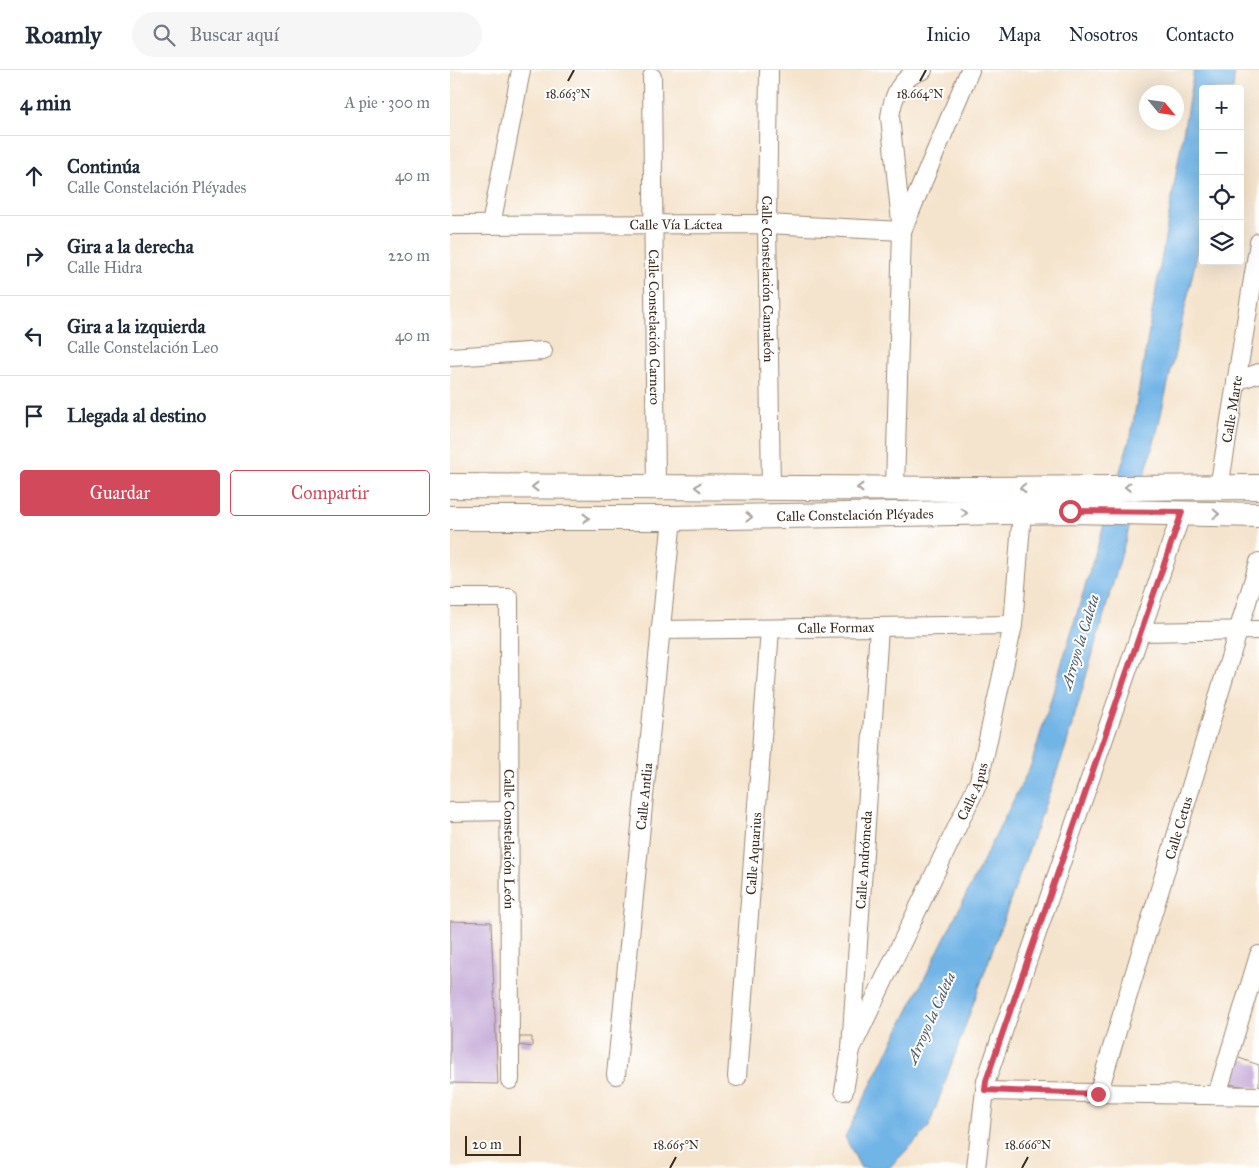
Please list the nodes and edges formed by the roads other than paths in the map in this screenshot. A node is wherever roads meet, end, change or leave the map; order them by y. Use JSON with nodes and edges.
{"nodes":[{"id":1,"x":521,"y":70,"type":"edge"},
{"id":2,"x":770,"y":70,"type":"edge"},
{"id":3,"x":923,"y":70,"type":"edge"},
{"id":4,"x":970,"y":70,"type":"edge"},
{"id":5,"x":652,"y":77,"type":"dead end"},
{"id":6,"x":654,"y":224,"type":"junction"},
{"id":7,"x":767,"y":224,"type":"junction"},
{"id":8,"x":450,"y":225,"type":"edge"},
{"id":9,"x":491,"y":225,"type":"junction"},
{"id":10,"x":902,"y":231,"type":"junction"},
{"id":11,"x":1259,"y":242,"type":"edge"},
{"id":12,"x":1257,"y":264,"type":"edge"},
{"id":13,"x":543,"y":351,"type":"dead end"},
{"id":14,"x":450,"y":358,"type":"edge"},
{"id":15,"x":1259,"y":374,"type":"edge"},
{"id":16,"x":1236,"y":381,"type":"junction"},
{"id":17,"x":450,"y":486,"type":"edge"},
{"id":18,"x":656,"y":487,"type":"junction"},
{"id":19,"x":1259,"y":487,"type":"edge"},
{"id":20,"x":771,"y":488,"type":"junction"},
{"id":21,"x":895,"y":488,"type":"junction"},
{"id":22,"x":1220,"y":488,"type":"junction"},
{"id":23,"x":1022,"y":512,"type":"junction"},
{"id":24,"x":1177,"y":512,"type":"junction"},
{"id":25,"x":1259,"y":515,"type":"edge"},
{"id":26,"x":450,"y":518,"type":"edge"},
{"id":27,"x":672,"y":518,"type":"junction"},
{"id":28,"x":1259,"y":562,"type":"edge"},
{"id":29,"x":450,"y":598,"type":"edge"},
{"id":30,"x":1013,"y":624,"type":"junction"},
{"id":31,"x":880,"y":628,"type":"junction"},
{"id":32,"x":770,"y":629,"type":"junction"},
{"id":33,"x":660,"y":630,"type":"junction"},
{"id":34,"x":1238,"y":630,"type":"junction"},
{"id":35,"x":1259,"y":630,"type":"edge"},
{"id":36,"x":1140,"y":632,"type":"junction"},
{"id":37,"x":450,"y":812,"type":"edge"},
{"id":38,"x":508,"y":812,"type":"junction"},
{"id":39,"x":1259,"y":955,"type":"edge"},
{"id":40,"x":851,"y":1049,"type":"junction"},
{"id":41,"x":616,"y":1075,"type":"dead end"},
{"id":42,"x":737,"y":1077,"type":"dead end"},
{"id":43,"x":510,"y":1080,"type":"dead end"},
{"id":44,"x":985,"y":1090,"type":"junction"},
{"id":45,"x":844,"y":1091,"type":"dead end"},
{"id":46,"x":1098,"y":1094,"type":"junction"},
{"id":47,"x":1217,"y":1095,"type":"junction"},
{"id":48,"x":1259,"y":1096,"type":"edge"},
{"id":49,"x":976,"y":1168,"type":"edge"}],
"edges":[{"from":1,"to":9,"type":"street"},
{"from":2,"to":7,"type":"street","name":"Calle Constelación Camaleón"},
{"from":3,"to":10,"type":"street"},
{"from":4,"to":10,"type":"street"},
{"from":5,"to":6,"type":"street","name":"Calle Constelación Carnero"},
{"from":6,"to":7,"type":"street","name":"Calle Vía Láctea"},
{"from":6,"to":9,"type":"street","name":"Calle Vía Láctea"},
{"from":6,"to":18,"type":"street","name":"Calle Constelación Carnero"},
{"from":7,"to":10,"type":"street","name":"Calle Vía Láctea"},
{"from":7,"to":20,"type":"street","name":"Calle Constelación Camaleón"},
{"from":8,"to":9,"type":"street","name":"Calle Vía Láctea"},
{"from":10,"to":21,"type":"street"},
{"from":11,"to":12,"type":"street","name":"Calle Marte"},
{"from":12,"to":16,"type":"street","name":"Calle Marte"},
{"from":13,"to":14,"type":"street"},
{"from":15,"to":16,"type":"street"},
{"from":16,"to":22,"type":"street","name":"Calle Marte"},
{"from":18,"to":17,"type":"main road","name":"Calle Constelación Pléyades","one_way":true},
{"from":20,"to":18,"type":"main road","name":"Calle Constelación Pléyades","one_way":true},
{"from":19,"to":22,"type":"main road","name":"Calle Constelación Pléyades"},
{"from":21,"to":20,"type":"main road","name":"Calle Constelación Pléyades","one_way":true},
{"from":22,"to":21,"type":"main road","name":"Calle Constelación Pléyades","one_way":true},
{"from":23,"to":24,"type":"main road","name":"Calle Constelación Pléyades"},
{"from":27,"to":23,"type":"main road","name":"Calle Constelación Pléyades","one_way":true},
{"from":23,"to":30,"type":"street","name":"Calle Apus"},
{"from":24,"to":25,"type":"main road","name":"Calle Constelación Pléyades","one_way":true},
{"from":24,"to":36,"type":"street"},
{"from":26,"to":27,"type":"main road","name":"Calle Constelación Pléyades","one_way":true},
{"from":27,"to":33,"type":"street","name":"Calle Antlia"},
{"from":28,"to":34,"type":"street","name":"Calle Cetus"},
{"from":29,"to":38,"type":"street","name":"Calle Constelación León"},
{"from":30,"to":31,"type":"street","name":"Calle Formax"},
{"from":30,"to":40,"type":"street","name":"Calle Apus"},
{"from":31,"to":32,"type":"street","name":"Calle Formax"},
{"from":31,"to":40,"type":"street","name":"Calle Andrómeda"},
{"from":32,"to":33,"type":"street","name":"Calle Formax"},
{"from":32,"to":42,"type":"street","name":"Calle Aquarius"},
{"from":33,"to":41,"type":"street","name":"Calle Antlia"},
{"from":34,"to":35,"type":"street"},
{"from":34,"to":36,"type":"street"},
{"from":34,"to":46,"type":"street","name":"Calle Cetus"},
{"from":36,"to":44,"type":"street"},
{"from":37,"to":38,"type":"street"},
{"from":38,"to":43,"type":"street","name":"Calle Constelación León"},
{"from":39,"to":47,"type":"street"},
{"from":40,"to":45,"type":"street","name":"Calle Andrómeda"},
{"from":44,"to":46,"type":"street"},
{"from":44,"to":49,"type":"street"},
{"from":46,"to":47,"type":"street"},
{"from":47,"to":48,"type":"street"}]}
